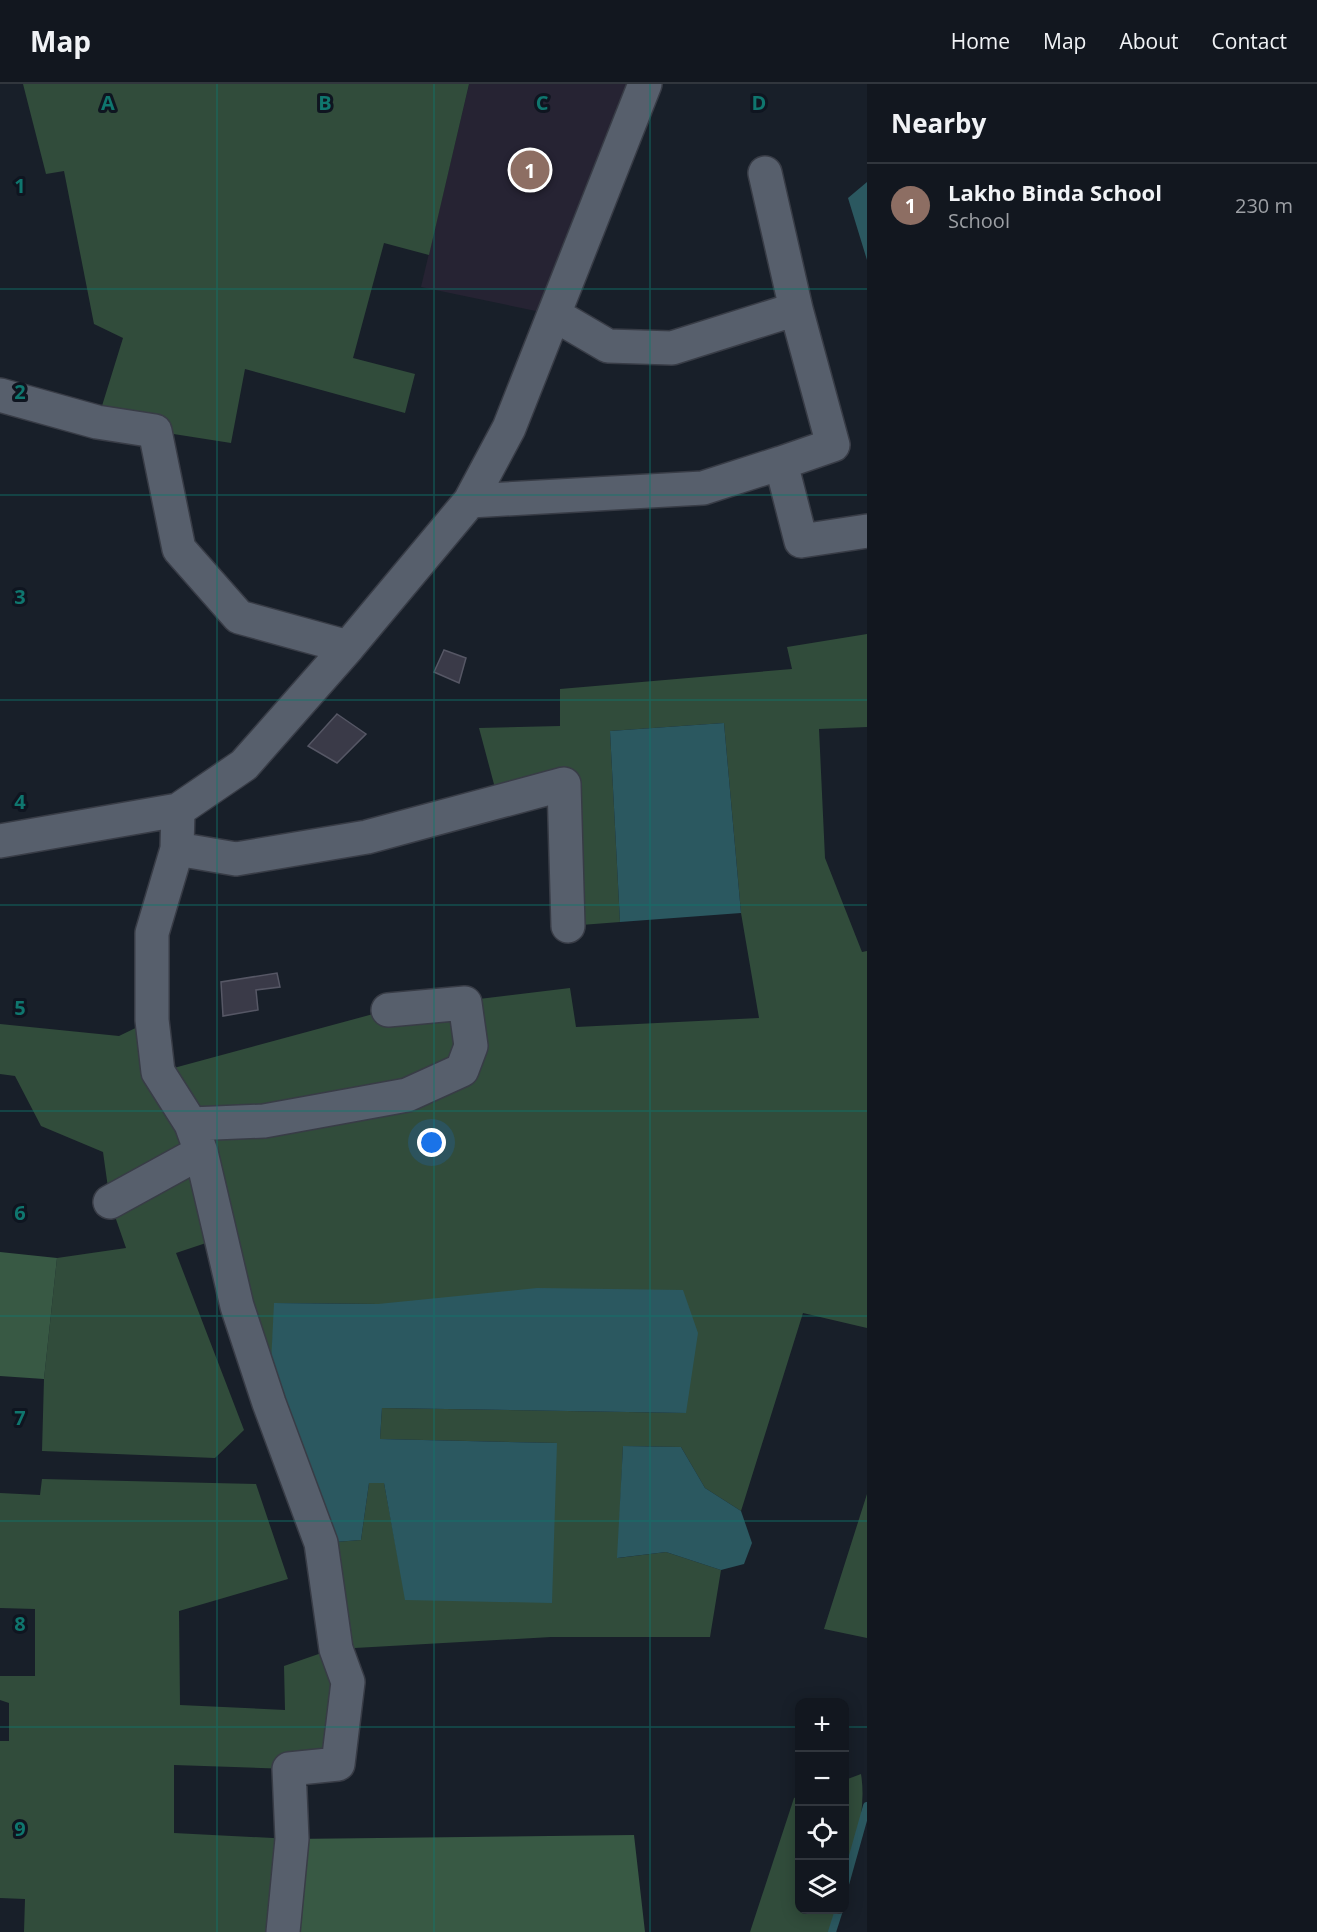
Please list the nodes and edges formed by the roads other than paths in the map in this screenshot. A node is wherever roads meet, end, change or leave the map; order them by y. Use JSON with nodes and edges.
{"nodes":[{"id":1,"x":645,"y":84,"type":"edge"},
{"id":2,"x":765,"y":173,"type":"dead end"},
{"id":3,"x":796,"y":309,"type":"junction"},
{"id":4,"x":555,"y":315,"type":"junction"},
{"id":5,"x":0,"y":395,"type":"edge"},
{"id":6,"x":781,"y":463,"type":"junction"},
{"id":7,"x":470,"y":501,"type":"junction"},
{"id":8,"x":867,"y":531,"type":"edge"},
{"id":9,"x":348,"y":647,"type":"junction"},
{"id":10,"x":178,"y":810,"type":"junction"},
{"id":11,"x":0,"y":841,"type":"edge"},
{"id":12,"x":177,"y":849,"type":"junction"},
{"id":13,"x":568,"y":926,"type":"dead end"},
{"id":14,"x":388,"y":1010,"type":"dead end"},
{"id":15,"x":196,"y":1138,"type":"junction"},
{"id":16,"x":110,"y":1202,"type":"dead end"},
{"id":17,"x":283,"y":1932,"type":"edge"}],
"edges":[{"from":1,"to":4,"type":"street"},
{"from":2,"to":3,"type":"street"},
{"from":3,"to":4,"type":"street"},
{"from":3,"to":6,"type":"street"},
{"from":4,"to":7,"type":"street"},
{"from":5,"to":9,"type":"street"},
{"from":6,"to":7,"type":"street"},
{"from":6,"to":8,"type":"street"},
{"from":7,"to":9,"type":"street"},
{"from":9,"to":10,"type":"street"},
{"from":10,"to":11,"type":"street"},
{"from":10,"to":12,"type":"street"},
{"from":12,"to":13,"type":"street"},
{"from":12,"to":15,"type":"street"},
{"from":14,"to":15,"type":"street"},
{"from":15,"to":16,"type":"street"},
{"from":15,"to":17,"type":"street"}]}
